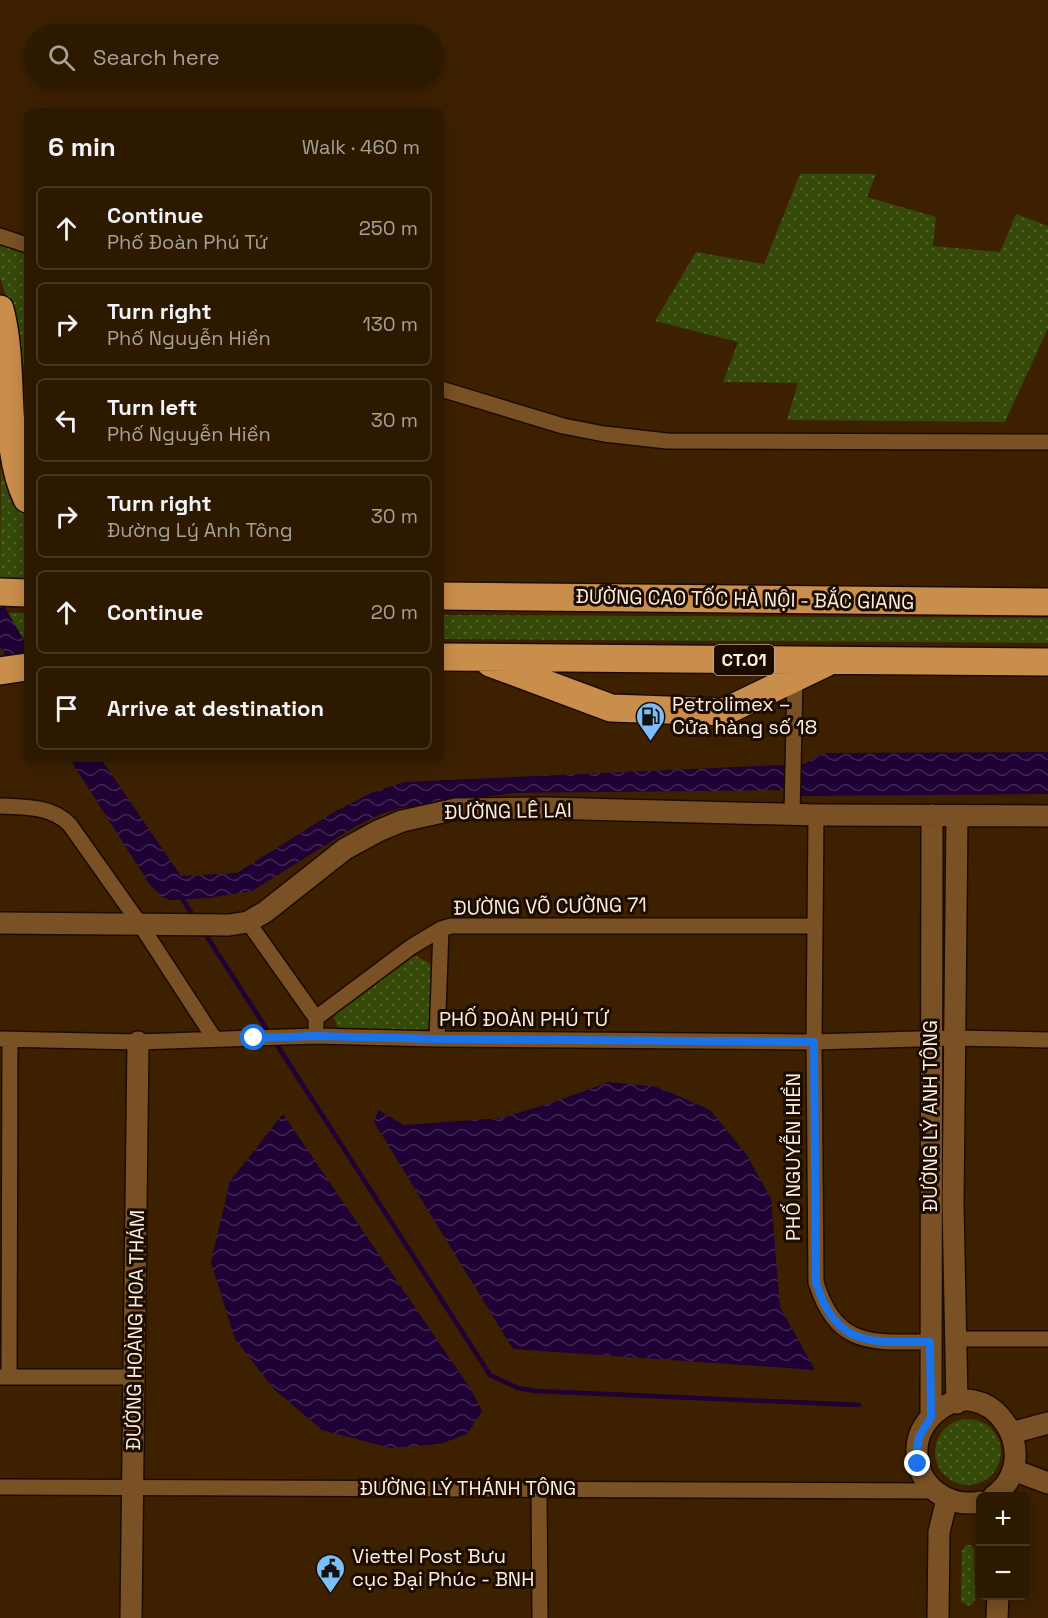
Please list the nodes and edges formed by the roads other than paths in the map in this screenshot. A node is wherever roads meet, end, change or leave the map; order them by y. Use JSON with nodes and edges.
{"nodes":[{"id":1,"x":0,"y":236,"type":"edge"},
{"id":2,"x":24,"y":244,"type":"edge"},
{"id":3,"x":0,"y":309,"type":"edge"},
{"id":4,"x":24,"y":378,"type":"edge"},
{"id":5,"x":444,"y":390,"type":"edge"},
{"id":6,"x":12,"y":421,"type":"junction"},
{"id":7,"x":1048,"y":442,"type":"edge"},
{"id":8,"x":24,"y":491,"type":"edge"},
{"id":9,"x":444,"y":583,"type":"edge"},
{"id":10,"x":0,"y":592,"type":"edge"},
{"id":11,"x":24,"y":593,"type":"edge"},
{"id":12,"x":444,"y":596,"type":"edge"},
{"id":13,"x":535,"y":597,"type":"junction"},
{"id":14,"x":1048,"y":602,"type":"edge"},
{"id":15,"x":0,"y":653,"type":"edge"},
{"id":16,"x":24,"y":653,"type":"edge"},
{"id":17,"x":444,"y":657,"type":"edge"},
{"id":18,"x":475,"y":657,"type":"junction"},
{"id":19,"x":832,"y":660,"type":"junction"},
{"id":20,"x":1048,"y":662,"type":"edge"},
{"id":21,"x":24,"y":667,"type":"edge"},
{"id":22,"x":0,"y":671,"type":"edge"},
{"id":23,"x":795,"y":678,"type":"junction"},
{"id":24,"x":0,"y":806,"type":"edge"},
{"id":25,"x":792,"y":814,"type":"junction"},
{"id":26,"x":816,"y":815,"type":"junction"},
{"id":27,"x":932,"y":815,"type":"junction"},
{"id":28,"x":957,"y":816,"type":"junction"},
{"id":29,"x":1048,"y":816,"type":"edge"},
{"id":30,"x":0,"y":923,"type":"edge"},
{"id":31,"x":238,"y":923,"type":"junction"},
{"id":32,"x":140,"y":924,"type":"junction"},
{"id":33,"x":814,"y":926,"type":"junction"},
{"id":34,"x":441,"y":929,"type":"junction"},
{"id":35,"x":316,"y":1018,"type":"junction"},
{"id":36,"x":308,"y":1037,"type":"junction"},
{"id":37,"x":214,"y":1038,"type":"junction"},
{"id":38,"x":930,"y":1038,"type":"junction"},
{"id":39,"x":953,"y":1038,"type":"junction"},
{"id":40,"x":437,"y":1039,"type":"junction"},
{"id":41,"x":5,"y":1040,"type":"edge"},
{"id":42,"x":138,"y":1041,"type":"junction"},
{"id":43,"x":1048,"y":1041,"type":"edge"},
{"id":44,"x":814,"y":1042,"type":"junction"},
{"id":45,"x":930,"y":1203,"type":"junction"},
{"id":46,"x":953,"y":1204,"type":"junction"},
{"id":47,"x":955,"y":1339,"type":"junction"},
{"id":48,"x":1048,"y":1339,"type":"edge"},
{"id":49,"x":930,"y":1342,"type":"junction"},
{"id":50,"x":4,"y":1377,"type":"edge"},
{"id":51,"x":134,"y":1377,"type":"junction"},
{"id":52,"x":957,"y":1403,"type":"junction"},
{"id":53,"x":931,"y":1417,"type":"junction"},
{"id":54,"x":1048,"y":1423,"type":"edge"},
{"id":55,"x":1015,"y":1432,"type":"junction"},
{"id":56,"x":1016,"y":1471,"type":"junction"},
{"id":57,"x":1048,"y":1483,"type":"edge"},
{"id":58,"x":0,"y":1487,"type":"edge"},
{"id":59,"x":133,"y":1488,"type":"junction"},
{"id":60,"x":539,"y":1488,"type":"junction"},
{"id":61,"x":1000,"y":1492,"type":"edge"},
{"id":62,"x":941,"y":1495,"type":"junction"},
{"id":63,"x":976,"y":1503,"type":"edge"},
{"id":64,"x":998,"y":1600,"type":"edge"},
{"id":65,"x":131,"y":1618,"type":"edge"},
{"id":66,"x":540,"y":1618,"type":"edge"},
{"id":67,"x":938,"y":1618,"type":"edge"},
{"id":68,"x":997,"y":1618,"type":"edge"}],
"edges":[{"from":1,"to":2,"type":"street"},
{"from":3,"to":6,"type":"highway"},
{"from":4,"to":6,"type":"highway"},
{"from":5,"to":7,"type":"street"},
{"from":6,"to":8,"type":"highway"},
{"from":9,"to":13,"type":"highway"},
{"from":10,"to":11,"type":"highway"},
{"from":12,"to":13,"type":"highway","name":"ĐƯỜNG CAO TỐC HÀ NỘI - BẮC GIANG"},
{"from":13,"to":14,"type":"highway","name":"ĐƯỜNG CAO TỐC HÀ NỘI - BẮC GIANG"},
{"from":15,"to":16,"type":"highway"},
{"from":17,"to":18,"type":"highway","number":"CT.01"},
{"from":18,"to":19,"type":"highway","number":"CT.01"},
{"from":18,"to":23,"type":"highway"},
{"from":19,"to":20,"type":"highway","number":"CT.01"},
{"from":19,"to":23,"type":"highway"},
{"from":21,"to":22,"type":"highway"},
{"from":23,"to":25,"type":"street"},
{"from":24,"to":32,"type":"street"},
{"from":25,"to":26,"type":"street","name":"ĐƯỜNG LÊ LAI"},
{"from":25,"to":31,"type":"street","name":"ĐƯỜNG LÊ LAI"},
{"from":26,"to":27,"type":"street","name":"ĐƯỜNG LÊ LAI"},
{"from":26,"to":33,"type":"street","name":"PHỐ NGUYỄN HIỀN"},
{"from":27,"to":28,"type":"street","name":"ĐƯỜNG LÊ LAI"},
{"from":27,"to":38,"type":"street","name":"ĐƯỜNG LÝ ANH TÔNG"},
{"from":28,"to":29,"type":"street","name":"ĐƯỜNG LÊ LAI"},
{"from":28,"to":39,"type":"street","name":"ĐƯỜNG LÝ ANH TÔNG"},
{"from":30,"to":32,"type":"street"},
{"from":31,"to":32,"type":"street"},
{"from":31,"to":35,"type":"street"},
{"from":32,"to":37,"type":"street"},
{"from":33,"to":34,"type":"street","name":"ĐƯỜNG VÕ CƯỜNG 71"},
{"from":33,"to":44,"type":"street","name":"PHỐ NGUYỄN HIỀN"},
{"from":34,"to":35,"type":"street","name":"ĐƯỜNG VÕ CƯỜNG 71"},
{"from":34,"to":40,"type":"street"},
{"from":35,"to":36,"type":"street"},
{"from":36,"to":37,"type":"street","name":"PHỐ ĐOÀN PHÚ TỨ"},
{"from":36,"to":40,"type":"street","name":"PHỐ ĐOÀN PHÚ TỨ"},
{"from":37,"to":42,"type":"street","name":"PHỐ ĐOÀN PHÚ TỨ"},
{"from":38,"to":39,"type":"street","name":"PHỐ ĐOÀN PHÚ TỨ"},
{"from":38,"to":44,"type":"street","name":"PHỐ ĐOÀN PHÚ TỨ"},
{"from":38,"to":45,"type":"street","name":"ĐƯỜNG LÝ ANH TÔNG"},
{"from":39,"to":43,"type":"street","name":"PHỐ ĐOÀN PHÚ TỨ"},
{"from":39,"to":46,"type":"street","name":"ĐƯỜNG LÝ ANH TÔNG"},
{"from":40,"to":44,"type":"street","name":"PHỐ ĐOÀN PHÚ TỨ"},
{"from":41,"to":42,"type":"street","name":"PHỐ ĐOÀN PHÚ TỨ"},
{"from":41,"to":50,"type":"street"},
{"from":42,"to":51,"type":"street","name":"ĐƯỜNG HOÀNG HOA THÁM"},
{"from":44,"to":49,"type":"street","name":"PHỐ NGUYỄN HIỀN"},
{"from":45,"to":46,"type":"street"},
{"from":45,"to":49,"type":"street","name":"ĐƯỜNG LÝ ANH TÔNG"},
{"from":46,"to":47,"type":"street","name":"ĐƯỜNG LÝ ANH TÔNG"},
{"from":47,"to":48,"type":"street"},
{"from":47,"to":52,"type":"street","name":"ĐƯỜNG LÝ ANH TÔNG"},
{"from":49,"to":53,"type":"street","name":"ĐƯỜNG LÝ ANH TÔNG"},
{"from":50,"to":51,"type":"street"},
{"from":51,"to":59,"type":"street","name":"ĐƯỜNG HOÀNG HOA THÁM"},
{"from":52,"to":53,"type":"street"},
{"from":52,"to":55,"type":"street"},
{"from":53,"to":62,"type":"street"},
{"from":54,"to":55,"type":"street"},
{"from":55,"to":56,"type":"street"},
{"from":56,"to":57,"type":"street"},
{"from":56,"to":61,"type":"street"},
{"from":58,"to":59,"type":"street","name":"ĐƯỜNG LÝ THÁNH TÔNG"},
{"from":59,"to":60,"type":"street","name":"ĐƯỜNG LÝ THÁNH TÔNG"},
{"from":59,"to":65,"type":"street","name":"ĐƯỜNG HOÀNG HOA THÁM"},
{"from":60,"to":62,"type":"street","name":"ĐƯỜNG LÝ THÁNH TÔNG"},
{"from":60,"to":66,"type":"street"},
{"from":62,"to":63,"type":"street"},
{"from":62,"to":67,"type":"street"},
{"from":64,"to":68,"type":"street"}]}
